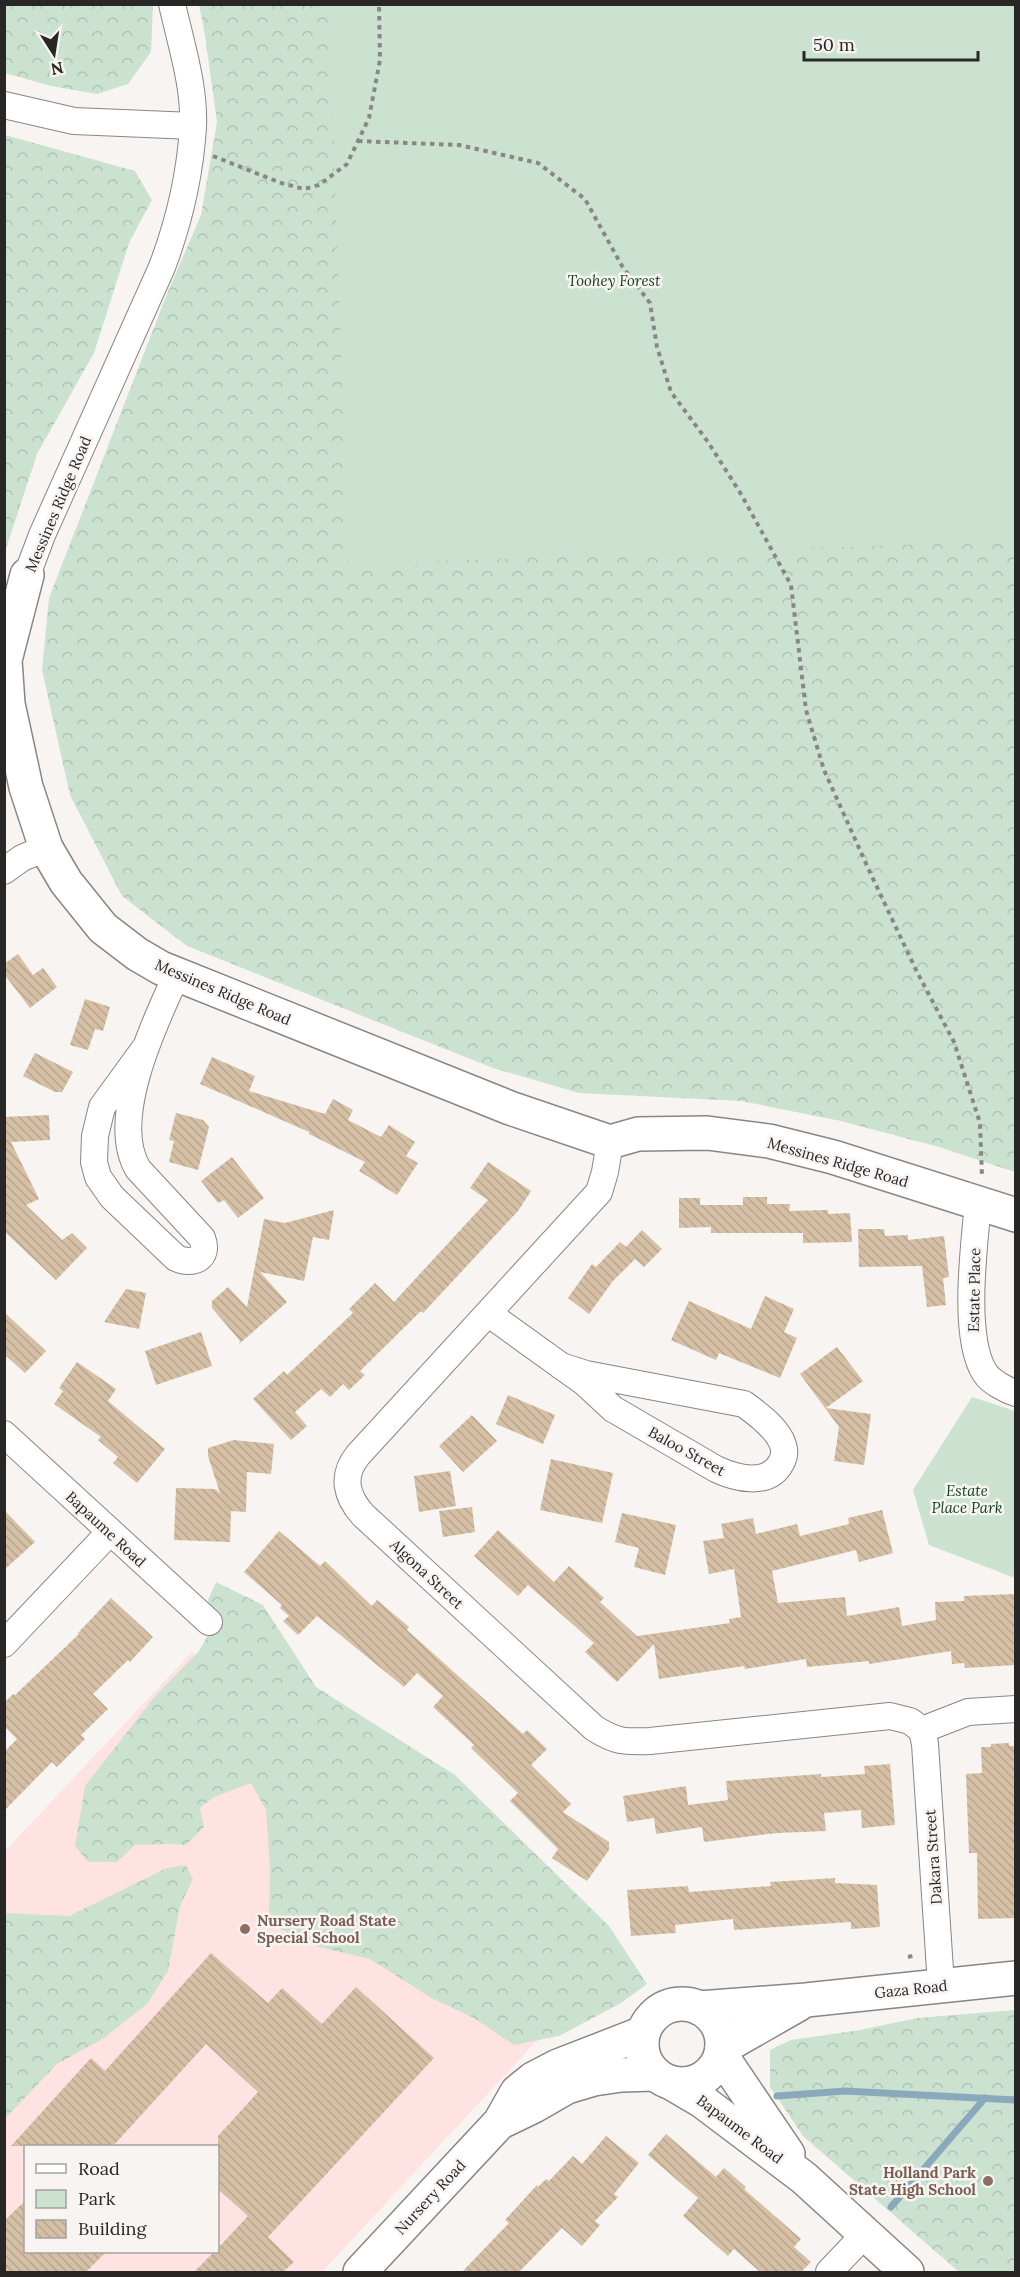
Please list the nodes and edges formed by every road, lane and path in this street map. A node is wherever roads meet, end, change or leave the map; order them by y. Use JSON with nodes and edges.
{"nodes":[{"id":1,"x":172,"y":4,"type":"edge"},
{"id":2,"x":379,"y":4,"type":"edge"},
{"id":3,"x":4,"y":105,"type":"edge"},
{"id":4,"x":191,"y":137,"type":"junction"},
{"id":5,"x":358,"y":141,"type":"junction"},
{"id":6,"x":27,"y":575,"type":"joint"},
{"id":7,"x":46,"y":848,"type":"junction"},
{"id":8,"x":4,"y":872,"type":"edge"},
{"id":9,"x":177,"y":974,"type":"junction"},
{"id":10,"x":145,"y":1048,"type":"junction"},
{"id":11,"x":609,"y":1142,"type":"junction"},
{"id":12,"x":978,"y":1204,"type":"junction"},
{"id":13,"x":1016,"y":1215,"type":"edge"},
{"id":14,"x":489,"y":1314,"type":"junction"},
{"id":15,"x":561,"y":1366,"type":"junction"},
{"id":16,"x":1016,"y":1393,"type":"edge"},
{"id":17,"x":4,"y":1434,"type":"edge"},
{"id":18,"x":109,"y":1533,"type":"junction"},
{"id":19,"x":209,"y":1622,"type":"dead end"},
{"id":20,"x":4,"y":1644,"type":"edge"},
{"id":21,"x":1016,"y":1709,"type":"edge"},
{"id":22,"x":922,"y":1730,"type":"junction"},
{"id":23,"x":1016,"y":1978,"type":"edge"},
{"id":24,"x":941,"y":1985,"type":"junction"},
{"id":25,"x":806,"y":2000,"type":"junction"},
{"id":26,"x":699,"y":2008,"type":"junction"},
{"id":27,"x":643,"y":2033,"type":"junction"},
{"id":28,"x":722,"y":2051,"type":"junction"},
{"id":29,"x":664,"y":2079,"type":"junction"},
{"id":30,"x":500,"y":2122,"type":"junction"},
{"id":31,"x":804,"y":2178,"type":"junction"},
{"id":32,"x":865,"y":2234,"type":"junction"},
{"id":33,"x":360,"y":2272,"type":"edge"},
{"id":34,"x":829,"y":2272,"type":"edge"},
{"id":35,"x":907,"y":2272,"type":"edge"}],
"edges":[{"from":1,"to":4,"type":"street","name":"Messines Ridge Road"},
{"from":2,"to":5,"type":"path"},
{"from":3,"to":4,"type":"street"},
{"from":4,"to":5,"type":"path"},
{"from":4,"to":6,"type":"street","name":"Messines Ridge Road"},
{"from":5,"to":12,"type":"path"},
{"from":6,"to":7,"type":"street","name":"Messines Ridge Road"},
{"from":7,"to":8,"type":"street"},
{"from":7,"to":9,"type":"street","name":"Messines Ridge Road"},
{"from":9,"to":10,"type":"street"},
{"from":9,"to":11,"type":"street","name":"Messines Ridge Road"},
{"from":10,"to":10,"type":"street"},
{"from":11,"to":12,"type":"street","name":"Messines Ridge Road"},
{"from":11,"to":14,"type":"street","name":"Algona Street"},
{"from":12,"to":13,"type":"street","name":"Messines Ridge Road"},
{"from":12,"to":16,"type":"street","name":"Estate Place"},
{"from":14,"to":15,"type":"street","name":"Baloo Street"},
{"from":14,"to":22,"type":"street","name":"Algona Street"},
{"from":15,"to":15,"type":"street","name":"Baloo Street"},
{"from":17,"to":18,"type":"street","name":"Bapaume Road"},
{"from":18,"to":19,"type":"street","name":"Bapaume Road"},
{"from":18,"to":20,"type":"street"},
{"from":21,"to":22,"type":"street"},
{"from":22,"to":24,"type":"street","name":"Dakara Street"},
{"from":23,"to":24,"type":"street","name":"Gaza Road"},
{"from":24,"to":25,"type":"street","name":"Gaza Road"},
{"from":25,"to":26,"type":"street","name":"Gaza Road"},
{"from":25,"to":28,"type":"street","name":"Gaza Road"},
{"from":26,"to":27,"type":"street"},
{"from":26,"to":28,"type":"street"},
{"from":27,"to":29,"type":"street"},
{"from":27,"to":30,"type":"street","name":"Nursery Road"},
{"from":28,"to":29,"type":"street"},
{"from":28,"to":31,"type":"street","name":"Bapaume Road"},
{"from":29,"to":30,"type":"street","name":"Nursery Road"},
{"from":29,"to":31,"type":"street","name":"Bapaume Road"},
{"from":30,"to":33,"type":"street","name":"Nursery Road"},
{"from":31,"to":32,"type":"street","name":"Bapaume Road"},
{"from":32,"to":34,"type":"street"},
{"from":32,"to":35,"type":"street","name":"Bapaume Road"}]}
